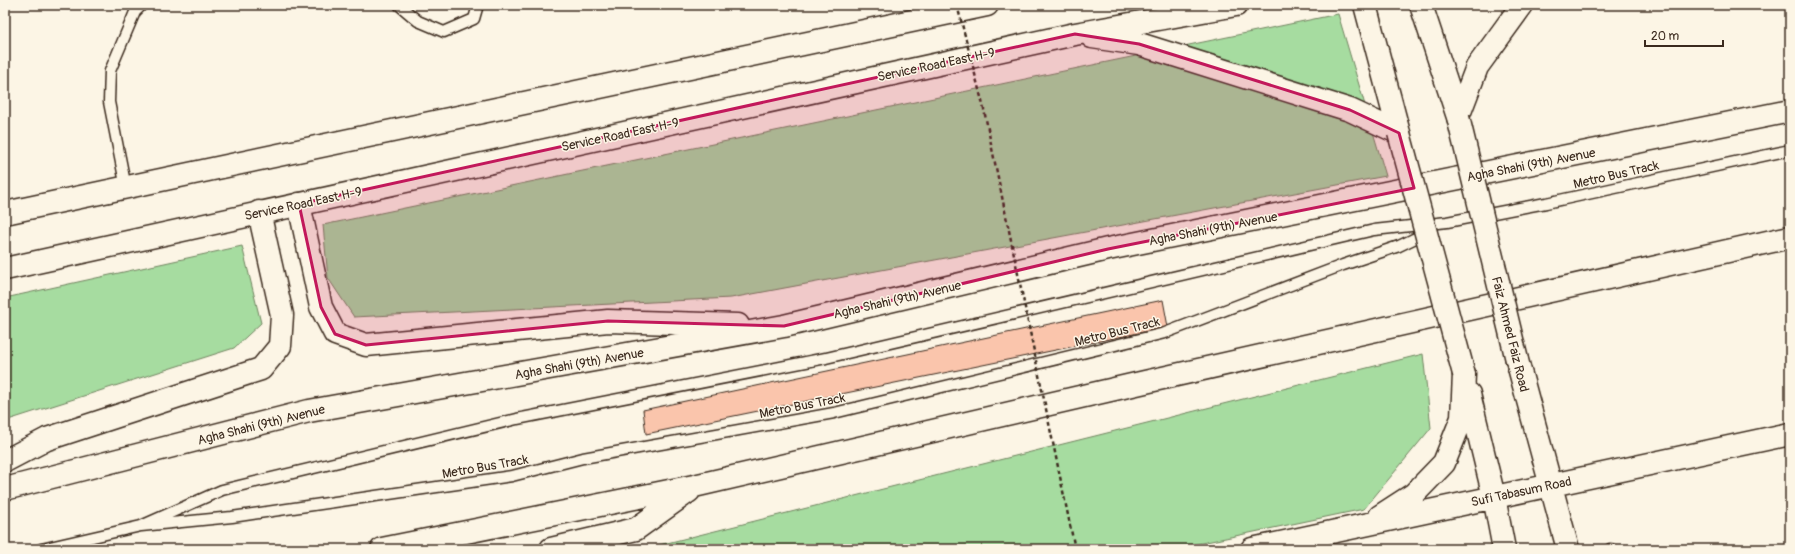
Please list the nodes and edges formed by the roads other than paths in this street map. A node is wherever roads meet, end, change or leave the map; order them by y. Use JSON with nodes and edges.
{"nodes":[{"id":1,"x":142,"y":5,"type":"edge"},
{"id":2,"x":399,"y":5,"type":"edge"},
{"id":3,"x":478,"y":5,"type":"edge"},
{"id":4,"x":987,"y":5,"type":"edge"},
{"id":5,"x":1236,"y":5,"type":"edge"},
{"id":6,"x":1365,"y":5,"type":"edge"},
{"id":7,"x":1421,"y":5,"type":"edge"},
{"id":8,"x":1522,"y":5,"type":"edge"},
{"id":9,"x":1075,"y":34,"type":"junction"},
{"id":10,"x":1790,"y":111,"type":"edge"},
{"id":11,"x":1458,"y":117,"type":"junction"},
{"id":12,"x":1399,"y":132,"type":"junction"},
{"id":13,"x":1790,"y":150,"type":"edge"},
{"id":14,"x":126,"y":188,"type":"junction"},
{"id":15,"x":300,"y":204,"type":"junction"},
{"id":16,"x":259,"y":212,"type":"junction"},
{"id":17,"x":5,"y":213,"type":"edge"},
{"id":18,"x":1447,"y":222,"type":"junction"},
{"id":19,"x":1790,"y":237,"type":"edge"},
{"id":20,"x":5,"y":269,"type":"edge"},
{"id":21,"x":784,"y":326,"type":"junction"},
{"id":22,"x":1464,"y":374,"type":"junction"},
{"id":23,"x":1790,"y":434,"type":"edge"},
{"id":24,"x":5,"y":461,"type":"edge"},
{"id":25,"x":1551,"y":484,"type":"junction"},
{"id":26,"x":694,"y":486,"type":"junction"},
{"id":27,"x":5,"y":490,"type":"edge"},
{"id":28,"x":1494,"y":496,"type":"junction"},
{"id":29,"x":1368,"y":524,"type":"junction"},
{"id":30,"x":141,"y":526,"type":"junction"},
{"id":31,"x":41,"y":549,"type":"edge"},
{"id":32,"x":382,"y":549,"type":"edge"},
{"id":33,"x":551,"y":549,"type":"edge"},
{"id":34,"x":1252,"y":549,"type":"edge"},
{"id":35,"x":1504,"y":549,"type":"edge"},
{"id":36,"x":1568,"y":549,"type":"edge"}],
"edges":[{"from":1,"to":14,"type":"lane"},
{"from":2,"to":3,"type":"lane"},
{"from":4,"to":14,"type":"main road"},
{"from":5,"to":9,"type":"main road","name":"Service Road East H-9"},
{"from":6,"to":12,"type":"main road"},
{"from":7,"to":11,"type":"main road","name":"Faiz Ahmed Faiz Road"},
{"from":8,"to":11,"type":"main road"},
{"from":9,"to":12,"type":"main road"},
{"from":9,"to":15,"type":"main road","name":"Service Road East H-9"},
{"from":10,"to":21,"type":"main road","name":"Agha Shahi (9th) Avenue"},
{"from":11,"to":25,"type":"main road","name":"Faiz Ahmed Faiz Road","bridge":true},
{"from":12,"to":22,"type":"main road","bridge":true},
{"from":13,"to":18,"type":"lane","name":"Metro Bus Track"},
{"from":14,"to":17,"type":"main road"},
{"from":15,"to":16,"type":"main road","name":"Service Road East H-9"},
{"from":15,"to":21,"type":"main road"},
{"from":16,"to":20,"type":"main road","name":"Service Road East H-9"},
{"from":16,"to":24,"type":"main road"},
{"from":18,"to":30,"type":"lane","name":"Metro Bus Track"},
{"from":18,"to":30,"type":"lane","name":"Metro Bus Track"},
{"from":19,"to":26,"type":"main road"},
{"from":21,"to":27,"type":"main road","name":"Agha Shahi (9th) Avenue"},
{"from":22,"to":28,"type":"main road"},
{"from":22,"to":29,"type":"main road"},
{"from":23,"to":25,"type":"main road","name":"Sufi Tabasum Road"},
{"from":25,"to":28,"type":"main road","name":"Sufi Tabasum Road"},
{"from":25,"to":36,"type":"main road","name":"Faiz Ahmed Faiz Road"},
{"from":26,"to":32,"type":"main road"},
{"from":26,"to":33,"type":"main road"},
{"from":28,"to":29,"type":"main road","name":"Sufi Tabasum Road"},
{"from":28,"to":35,"type":"main road"},
{"from":29,"to":34,"type":"main road","name":"Sufi Tabasum Road"},
{"from":30,"to":31,"type":"lane","name":"Metro Bus Track"}]}
